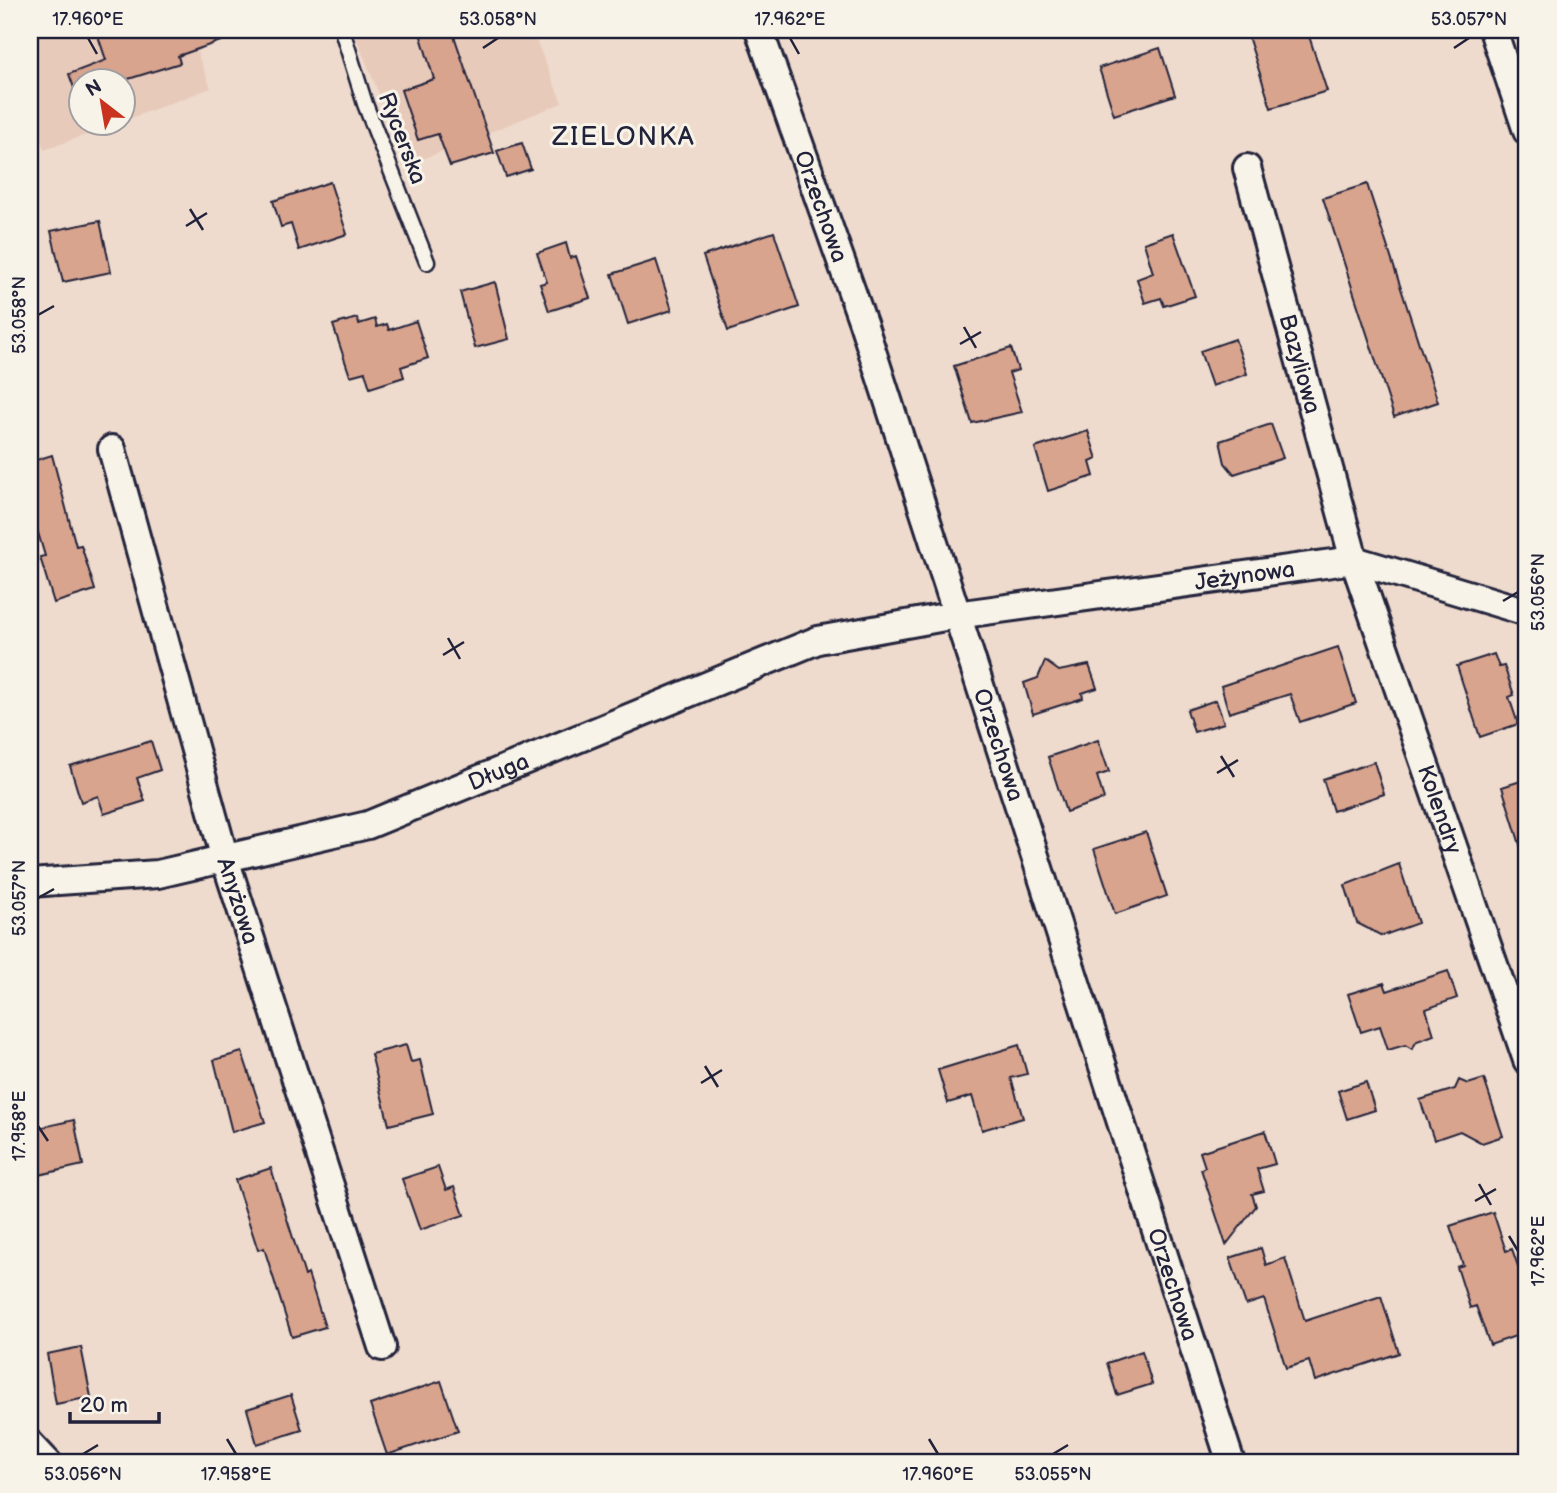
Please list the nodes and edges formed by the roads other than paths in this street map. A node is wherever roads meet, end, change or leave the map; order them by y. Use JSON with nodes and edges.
{"nodes":[{"id":1,"x":342,"y":30,"type":"edge"},
{"id":2,"x":759,"y":30,"type":"edge"},
{"id":3,"x":1493,"y":30,"type":"edge"},
{"id":4,"x":1527,"y":131,"type":"edge"},
{"id":5,"x":1247,"y":168,"type":"dead end"},
{"id":6,"x":427,"y":262,"type":"dead end"},
{"id":7,"x":112,"y":449,"type":"dead end"},
{"id":8,"x":1354,"y":560,"type":"junction"},
{"id":9,"x":1527,"y":612,"type":"edge"},
{"id":10,"x":956,"y":615,"type":"junction"},
{"id":11,"x":225,"y":859,"type":"junction"},
{"id":12,"x":30,"y":883,"type":"edge"},
{"id":13,"x":1527,"y":1060,"type":"edge"},
{"id":14,"x":382,"y":1347,"type":"dead end"},
{"id":15,"x":30,"y":1444,"type":"edge"},
{"id":16,"x":48,"y":1463,"type":"edge"},
{"id":17,"x":1231,"y":1463,"type":"edge"}],
"edges":[{"from":1,"to":6,"type":"lane","name":"Rycerska"},
{"from":2,"to":10,"type":"street","name":"Orzechowa"},
{"from":3,"to":4,"type":"street"},
{"from":5,"to":8,"type":"street","name":"Bazyliowa"},
{"from":7,"to":11,"type":"street","name":"Anyżowa"},
{"from":8,"to":9,"type":"street","name":"Jeżynowa"},
{"from":8,"to":10,"type":"street","name":"Jeżynowa"},
{"from":8,"to":13,"type":"street","name":"Kolendry"},
{"from":10,"to":11,"type":"street","name":"Długa"},
{"from":10,"to":17,"type":"street","name":"Orzechowa"},
{"from":11,"to":12,"type":"street","name":"Długa"},
{"from":11,"to":14,"type":"street","name":"Anyżowa"},
{"from":15,"to":16,"type":"street"}]}
